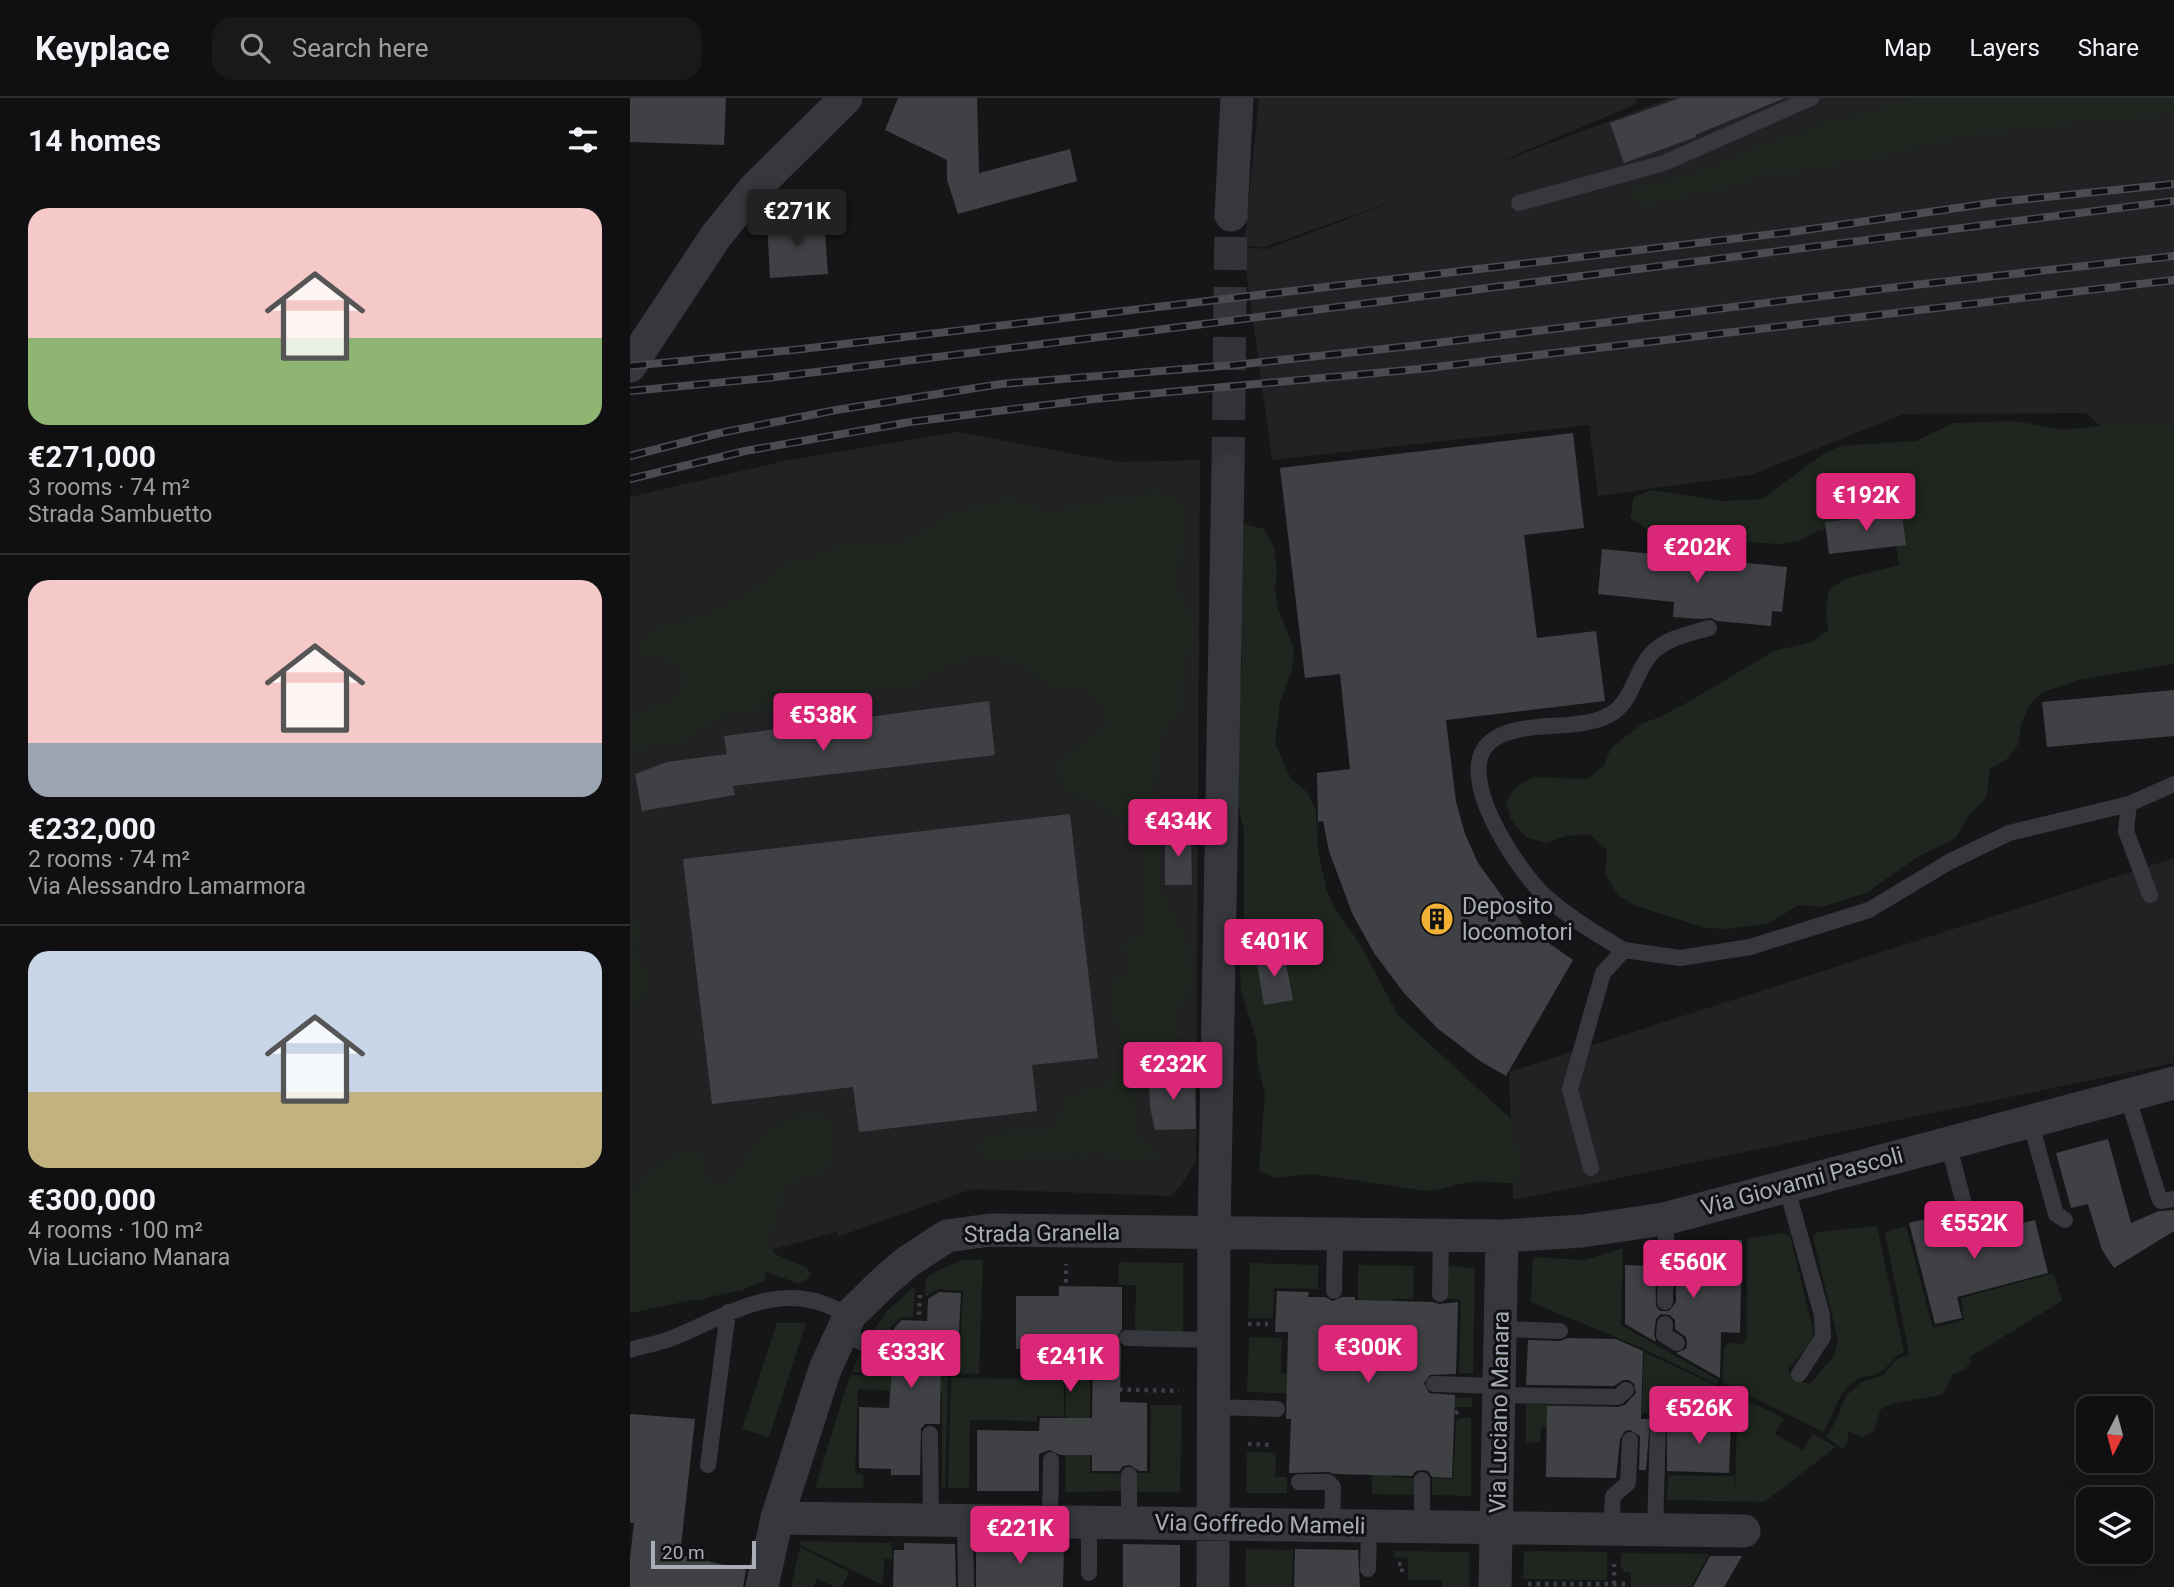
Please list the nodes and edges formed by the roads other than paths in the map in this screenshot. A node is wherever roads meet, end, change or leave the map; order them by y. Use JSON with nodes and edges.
{"nodes":[{"id":1,"x":846,"y":98,"type":"edge"},
{"id":2,"x":1237,"y":98,"type":"edge"},
{"id":3,"x":1811,"y":98,"type":"edge"},
{"id":4,"x":1519,"y":202,"type":"dead end"},
{"id":5,"x":1231,"y":215,"type":"tunnel mouth"},
{"id":6,"x":630,"y":366,"type":"edge"},
{"id":7,"x":1228,"y":470,"type":"tunnel mouth"},
{"id":8,"x":1709,"y":628,"type":"dead end"},
{"id":9,"x":2174,"y":784,"type":"edge"},
{"id":10,"x":2129,"y":804,"type":"junction"},
{"id":11,"x":2150,"y":895,"type":"dead end"},
{"id":12,"x":1623,"y":950,"type":"junction"},
{"id":13,"x":2174,"y":1083,"type":"edge"},
{"id":14,"x":2127,"y":1095,"type":"junction"},
{"id":15,"x":2030,"y":1121,"type":"junction"},
{"id":16,"x":1948,"y":1143,"type":"junction"},
{"id":17,"x":1591,"y":1168,"type":"dead end"},
{"id":18,"x":1786,"y":1185,"type":"junction"},
{"id":19,"x":2174,"y":1199,"type":"edge"},
{"id":20,"x":1664,"y":1219,"type":"junction"},
{"id":21,"x":1968,"y":1219,"type":"dead end"},
{"id":22,"x":2065,"y":1220,"type":"dead end"},
{"id":23,"x":1214,"y":1232,"type":"junction"},
{"id":24,"x":1335,"y":1234,"type":"junction"},
{"id":25,"x":1441,"y":1236,"type":"junction"},
{"id":26,"x":1502,"y":1236,"type":"junction"},
{"id":27,"x":1334,"y":1291,"type":"dead end"},
{"id":28,"x":1440,"y":1294,"type":"dead end"},
{"id":29,"x":1665,"y":1302,"type":"dead end"},
{"id":30,"x":728,"y":1312,"type":"junction"},
{"id":31,"x":846,"y":1324,"type":"junction"},
{"id":32,"x":1665,"y":1324,"type":"dead end"},
{"id":33,"x":1500,"y":1329,"type":"junction"},
{"id":34,"x":1560,"y":1331,"type":"dead end"},
{"id":35,"x":1127,"y":1338,"type":"dead end"},
{"id":36,"x":1213,"y":1340,"type":"junction"},
{"id":37,"x":1677,"y":1343,"type":"dead end"},
{"id":38,"x":886,"y":1347,"type":"dead end"},
{"id":39,"x":630,"y":1350,"type":"edge"},
{"id":40,"x":1799,"y":1374,"type":"dead end"},
{"id":41,"x":1434,"y":1384,"type":"dead end"},
{"id":42,"x":1499,"y":1390,"type":"junction"},
{"id":43,"x":1626,"y":1390,"type":"dead end"},
{"id":44,"x":1213,"y":1400,"type":"junction"},
{"id":45,"x":1276,"y":1409,"type":"dead end"},
{"id":46,"x":1658,"y":1425,"type":"dead end"},
{"id":47,"x":930,"y":1434,"type":"dead end"},
{"id":48,"x":1630,"y":1440,"type":"dead end"},
{"id":49,"x":1051,"y":1460,"type":"dead end"},
{"id":50,"x":708,"y":1465,"type":"dead end"},
{"id":51,"x":1129,"y":1475,"type":"dead end"},
{"id":52,"x":1422,"y":1480,"type":"dead end"},
{"id":53,"x":1298,"y":1482,"type":"dead end"},
{"id":54,"x":777,"y":1518,"type":"junction"},
{"id":55,"x":931,"y":1520,"type":"junction"},
{"id":56,"x":965,"y":1520,"type":"junction"},
{"id":57,"x":1050,"y":1521,"type":"junction"},
{"id":58,"x":1089,"y":1522,"type":"junction"},
{"id":59,"x":1129,"y":1523,"type":"junction"},
{"id":60,"x":1213,"y":1523,"type":"junction"},
{"id":61,"x":1332,"y":1525,"type":"junction"},
{"id":62,"x":1369,"y":1525,"type":"junction"},
{"id":63,"x":1422,"y":1526,"type":"junction"},
{"id":64,"x":1497,"y":1527,"type":"junction"},
{"id":65,"x":1611,"y":1529,"type":"junction"},
{"id":66,"x":1655,"y":1530,"type":"junction"},
{"id":67,"x":1732,"y":1534,"type":"dead end"},
{"id":68,"x":1368,"y":1569,"type":"dead end"},
{"id":69,"x":1089,"y":1573,"type":"dead end"},
{"id":70,"x":1495,"y":1586,"type":"edge"},
{"id":71,"x":762,"y":1587,"type":"edge"},
{"id":72,"x":965,"y":1587,"type":"edge"},
{"id":73,"x":1213,"y":1587,"type":"edge"}],
"edges":[{"from":1,"to":6,"type":"street"},
{"from":2,"to":5,"type":"street"},
{"from":3,"to":4,"type":"lane"},
{"from":7,"to":23,"type":"street"},
{"from":8,"to":12,"type":"lane"},
{"from":9,"to":10,"type":"lane"},
{"from":10,"to":11,"type":"lane"},
{"from":10,"to":12,"type":"lane"},
{"from":12,"to":17,"type":"lane"},
{"from":13,"to":14,"type":"street","name":"Via Giovanni Pascoli"},
{"from":14,"to":15,"type":"street","name":"Via Giovanni Pascoli"},
{"from":14,"to":19,"type":"lane"},
{"from":15,"to":16,"type":"street","name":"Via Giovanni Pascoli"},
{"from":15,"to":22,"type":"lane"},
{"from":16,"to":18,"type":"street","name":"Via Giovanni Pascoli"},
{"from":16,"to":21,"type":"lane"},
{"from":18,"to":20,"type":"street","name":"Via Giovanni Pascoli"},
{"from":18,"to":40,"type":"lane"},
{"from":20,"to":26,"type":"street","name":"Via Giovanni Pascoli"},
{"from":20,"to":29,"type":"lane"},
{"from":23,"to":24,"type":"street","name":"Via Giovanni Pascoli"},
{"from":23,"to":31,"type":"street","name":"Strada Granella"},
{"from":23,"to":36,"type":"street"},
{"from":24,"to":25,"type":"street","name":"Via Giovanni Pascoli"},
{"from":24,"to":27,"type":"lane"},
{"from":25,"to":26,"type":"street","name":"Via Giovanni Pascoli"},
{"from":25,"to":28,"type":"lane"},
{"from":26,"to":33,"type":"street","name":"Via Luciano Manara"},
{"from":30,"to":31,"type":"lane"},
{"from":30,"to":39,"type":"lane"},
{"from":30,"to":50,"type":"lane"},
{"from":31,"to":38,"type":"lane"},
{"from":31,"to":54,"type":"street","name":"Strada Granella"},
{"from":32,"to":37,"type":"lane"},
{"from":33,"to":34,"type":"lane"},
{"from":33,"to":42,"type":"street","name":"Via Luciano Manara"},
{"from":35,"to":36,"type":"lane"},
{"from":36,"to":44,"type":"street"},
{"from":41,"to":42,"type":"lane"},
{"from":42,"to":43,"type":"lane"},
{"from":42,"to":64,"type":"street","name":"Via Luciano Manara"},
{"from":44,"to":45,"type":"lane"},
{"from":44,"to":60,"type":"street"},
{"from":46,"to":66,"type":"lane"},
{"from":47,"to":55,"type":"lane"},
{"from":48,"to":65,"type":"lane"},
{"from":49,"to":57,"type":"lane"},
{"from":51,"to":59,"type":"lane"},
{"from":52,"to":63,"type":"lane"},
{"from":53,"to":61,"type":"lane"},
{"from":54,"to":55,"type":"street","name":"Via Goffredo Mameli"},
{"from":54,"to":71,"type":"street","name":"Strada Granella"},
{"from":55,"to":56,"type":"street","name":"Via Goffredo Mameli"},
{"from":56,"to":57,"type":"street","name":"Via Goffredo Mameli"},
{"from":56,"to":72,"type":"lane"},
{"from":57,"to":58,"type":"street","name":"Via Goffredo Mameli"},
{"from":58,"to":59,"type":"street","name":"Via Goffredo Mameli"},
{"from":58,"to":69,"type":"lane"},
{"from":59,"to":60,"type":"street","name":"Via Goffredo Mameli"},
{"from":60,"to":61,"type":"street","name":"Via Goffredo Mameli"},
{"from":60,"to":73,"type":"street"},
{"from":61,"to":62,"type":"street","name":"Via Goffredo Mameli"},
{"from":62,"to":63,"type":"street","name":"Via Goffredo Mameli"},
{"from":62,"to":68,"type":"lane"},
{"from":63,"to":64,"type":"street","name":"Via Goffredo Mameli"},
{"from":64,"to":65,"type":"street","name":"Via Goffredo Mameli"},
{"from":64,"to":70,"type":"street","name":"Via Luciano Manara"},
{"from":65,"to":66,"type":"street","name":"Via Goffredo Mameli"},
{"from":66,"to":67,"type":"street","name":"Via Goffredo Mameli"}]}
